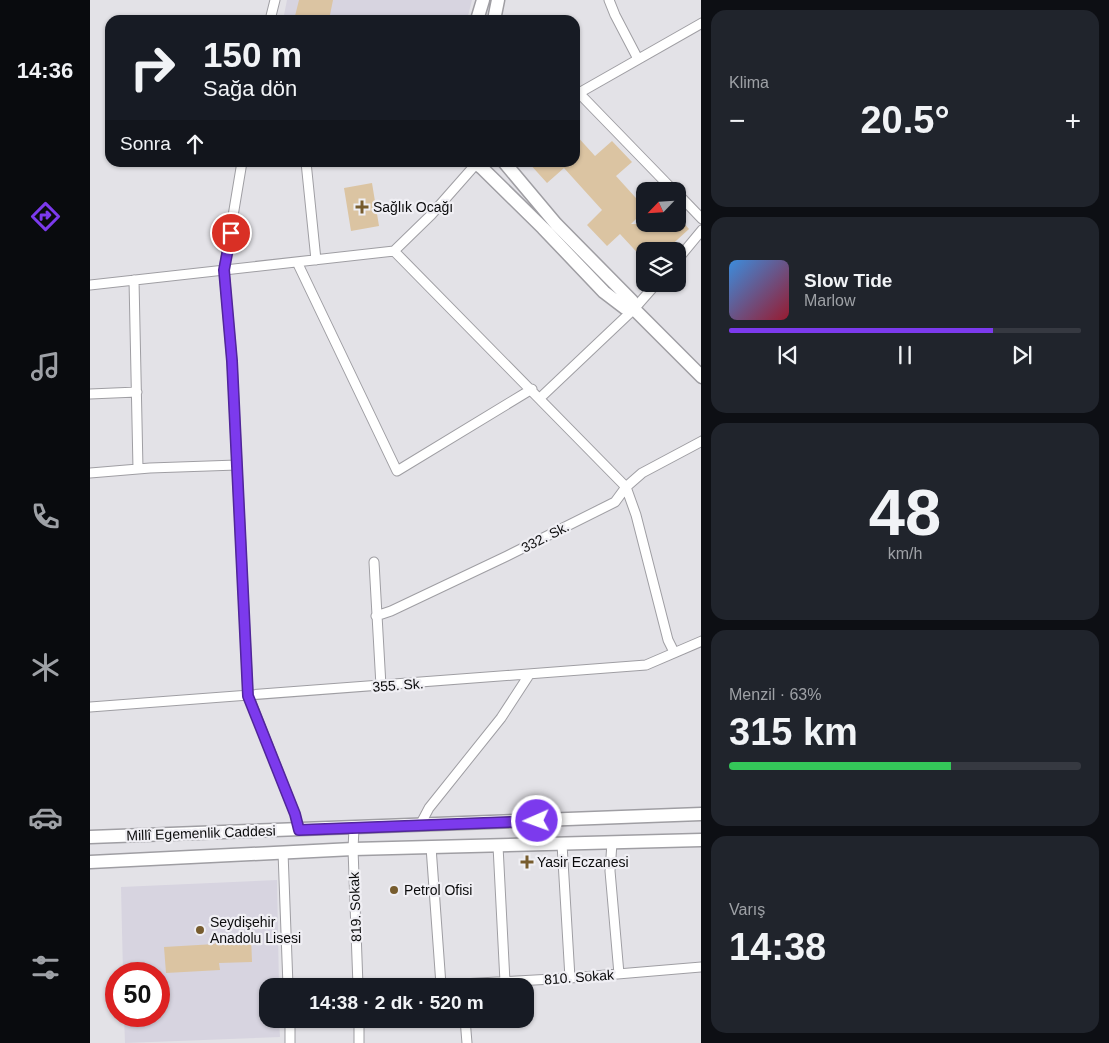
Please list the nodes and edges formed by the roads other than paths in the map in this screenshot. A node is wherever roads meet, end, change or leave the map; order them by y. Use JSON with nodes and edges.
{"nodes":[{"id":1,"x":275,"y":0,"type":"edge"},
{"id":2,"x":483,"y":0,"type":"edge"},
{"id":3,"x":498,"y":0,"type":"edge"},
{"id":4,"x":609,"y":0,"type":"edge"},
{"id":5,"x":271,"y":15,"type":"edge"},
{"id":6,"x":478,"y":15,"type":"edge"},
{"id":7,"x":495,"y":15,"type":"edge"},
{"id":8,"x":701,"y":24,"type":"edge"},
{"id":9,"x":638,"y":59,"type":"junction"},
{"id":10,"x":580,"y":89,"type":"edge"},
{"id":11,"x":580,"y":94,"type":"edge"},
{"id":12,"x":241,"y":167,"type":"edge"},
{"id":13,"x":307,"y":167,"type":"edge"},
{"id":14,"x":472,"y":167,"type":"edge"},
{"id":15,"x":481,"y":167,"type":"edge"},
{"id":16,"x":508,"y":167,"type":"edge"},
{"id":17,"x":665,"y":182,"type":"edge"},
{"id":18,"x":686,"y":202,"type":"edge"},
{"id":19,"x":701,"y":218,"type":"edge"},
{"id":20,"x":701,"y":231,"type":"edge"},
{"id":21,"x":686,"y":249,"type":"edge"},
{"id":22,"x":394,"y":251,"type":"junction"},
{"id":23,"x":316,"y":260,"type":"junction"},
{"id":24,"x":297,"y":262,"type":"junction"},
{"id":25,"x":224,"y":270,"type":"junction"},
{"id":26,"x":134,"y":280,"type":"junction"},
{"id":27,"x":90,"y":285,"type":"edge"},
{"id":28,"x":649,"y":292,"type":"edge"},
{"id":29,"x":634,"y":309,"type":"junction"},
{"id":30,"x":701,"y":376,"type":"edge"},
{"id":31,"x":532,"y":389,"type":"junction"},
{"id":32,"x":137,"y":392,"type":"junction"},
{"id":33,"x":90,"y":394,"type":"edge"},
{"id":34,"x":540,"y":398,"type":"junction"},
{"id":35,"x":701,"y":442,"type":"edge"},
{"id":36,"x":237,"y":465,"type":"junction"},
{"id":37,"x":138,"y":469,"type":"junction"},
{"id":38,"x":90,"y":473,"type":"edge"},
{"id":39,"x":626,"y":487,"type":"junction"},
{"id":40,"x":374,"y":562,"type":"dead end"},
{"id":41,"x":376,"y":616,"type":"junction"},
{"id":42,"x":701,"y":641,"type":"edge"},
{"id":43,"x":674,"y":652,"type":"junction"},
{"id":44,"x":528,"y":675,"type":"junction"},
{"id":45,"x":381,"y":686,"type":"junction"},
{"id":46,"x":248,"y":696,"type":"junction"},
{"id":47,"x":90,"y":707,"type":"edge"},
{"id":48,"x":701,"y":814,"type":"edge"},
{"id":49,"x":420,"y":825,"type":"junction"},
{"id":50,"x":354,"y":828,"type":"junction"},
{"id":51,"x":299,"y":830,"type":"junction"},
{"id":52,"x":90,"y":837,"type":"edge"},
{"id":53,"x":701,"y":840,"type":"edge"},
{"id":54,"x":612,"y":843,"type":"junction"},
{"id":55,"x":562,"y":844,"type":"junction"},
{"id":56,"x":498,"y":846,"type":"junction"},
{"id":57,"x":431,"y":847,"type":"junction"},
{"id":58,"x":353,"y":849,"type":"junction"},
{"id":59,"x":283,"y":852,"type":"junction"},
{"id":60,"x":90,"y":862,"type":"edge"},
{"id":61,"x":701,"y":967,"type":"edge"},
{"id":62,"x":619,"y":974,"type":"junction"},
{"id":63,"x":288,"y":978,"type":"edge"},
{"id":64,"x":358,"y":978,"type":"edge"},
{"id":65,"x":440,"y":978,"type":"edge"},
{"id":66,"x":505,"y":978,"type":"edge"},
{"id":67,"x":570,"y":978,"type":"junction"},
{"id":68,"x":534,"y":980,"type":"edge"},
{"id":69,"x":290,"y":1028,"type":"edge"},
{"id":70,"x":359,"y":1028,"type":"edge"},
{"id":71,"x":466,"y":1028,"type":"edge"},
{"id":72,"x":290,"y":1043,"type":"edge"},
{"id":73,"x":359,"y":1043,"type":"edge"},
{"id":74,"x":467,"y":1043,"type":"edge"}],
"edges":[{"from":1,"to":5,"type":"street"},
{"from":2,"to":6,"type":"main road"},
{"from":3,"to":7,"type":"main road"},
{"from":4,"to":9,"type":"street"},
{"from":8,"to":9,"type":"street"},
{"from":9,"to":10,"type":"street"},
{"from":11,"to":17,"type":"street"},
{"from":12,"to":25,"type":"street"},
{"from":13,"to":23,"type":"street"},
{"from":14,"to":22,"type":"street"},
{"from":15,"to":29,"type":"main road"},
{"from":16,"to":29,"type":"main road"},
{"from":18,"to":19,"type":"street"},
{"from":20,"to":21,"type":"street"},
{"from":22,"to":23,"type":"street"},
{"from":22,"to":31,"type":"street"},
{"from":23,"to":24,"type":"street"},
{"from":24,"to":25,"type":"street"},
{"from":24,"to":31,"type":"street"},
{"from":25,"to":26,"type":"street"},
{"from":25,"to":36,"type":"street"},
{"from":26,"to":27,"type":"street"},
{"from":26,"to":32,"type":"street"},
{"from":28,"to":29,"type":"street"},
{"from":29,"to":30,"type":"main road"},
{"from":29,"to":34,"type":"street"},
{"from":31,"to":34,"type":"street"},
{"from":32,"to":33,"type":"street"},
{"from":32,"to":37,"type":"street"},
{"from":34,"to":39,"type":"street"},
{"from":35,"to":39,"type":"street","name":"332. Sk."},
{"from":36,"to":37,"type":"street"},
{"from":36,"to":46,"type":"street"},
{"from":37,"to":38,"type":"street"},
{"from":39,"to":41,"type":"street","name":"332. Sk."},
{"from":39,"to":43,"type":"street"},
{"from":40,"to":41,"type":"street"},
{"from":41,"to":45,"type":"street"},
{"from":42,"to":43,"type":"street","name":"355. Sk."},
{"from":43,"to":44,"type":"street","name":"355. Sk."},
{"from":44,"to":45,"type":"street","name":"355. Sk."},
{"from":44,"to":49,"type":"street"},
{"from":45,"to":46,"type":"street","name":"355. Sk."},
{"from":46,"to":47,"type":"street","name":"355. Sk."},
{"from":46,"to":51,"type":"street"},
{"from":48,"to":49,"type":"main road","name":"Millî Egemenlik Caddesi"},
{"from":49,"to":50,"type":"main road","name":"Millî Egemenlik Caddesi"},
{"from":50,"to":51,"type":"main road","name":"Millî Egemenlik Caddesi"},
{"from":50,"to":58,"type":"street","name":"819. Sokak"},
{"from":51,"to":52,"type":"main road","name":"Millî Egemenlik Caddesi"},
{"from":53,"to":54,"type":"main road","name":"Millî Egemenlik Caddesi"},
{"from":54,"to":55,"type":"main road","name":"Millî Egemenlik Caddesi"},
{"from":54,"to":62,"type":"street"},
{"from":55,"to":56,"type":"main road","name":"Millî Egemenlik Caddesi"},
{"from":55,"to":67,"type":"street"},
{"from":56,"to":57,"type":"main road","name":"Millî Egemenlik Caddesi"},
{"from":56,"to":66,"type":"street"},
{"from":57,"to":58,"type":"main road","name":"Millî Egemenlik Caddesi"},
{"from":57,"to":65,"type":"street"},
{"from":58,"to":59,"type":"main road","name":"Millî Egemenlik Caddesi"},
{"from":58,"to":64,"type":"street","name":"819. Sokak"},
{"from":59,"to":60,"type":"main road","name":"Millî Egemenlik Caddesi"},
{"from":59,"to":63,"type":"street"},
{"from":61,"to":62,"type":"street","name":"810. Sokak"},
{"from":62,"to":67,"type":"street","name":"810. Sokak"},
{"from":67,"to":68,"type":"street","name":"810. Sokak"},
{"from":69,"to":72,"type":"street"},
{"from":70,"to":73,"type":"street"},
{"from":71,"to":74,"type":"street"}]}
